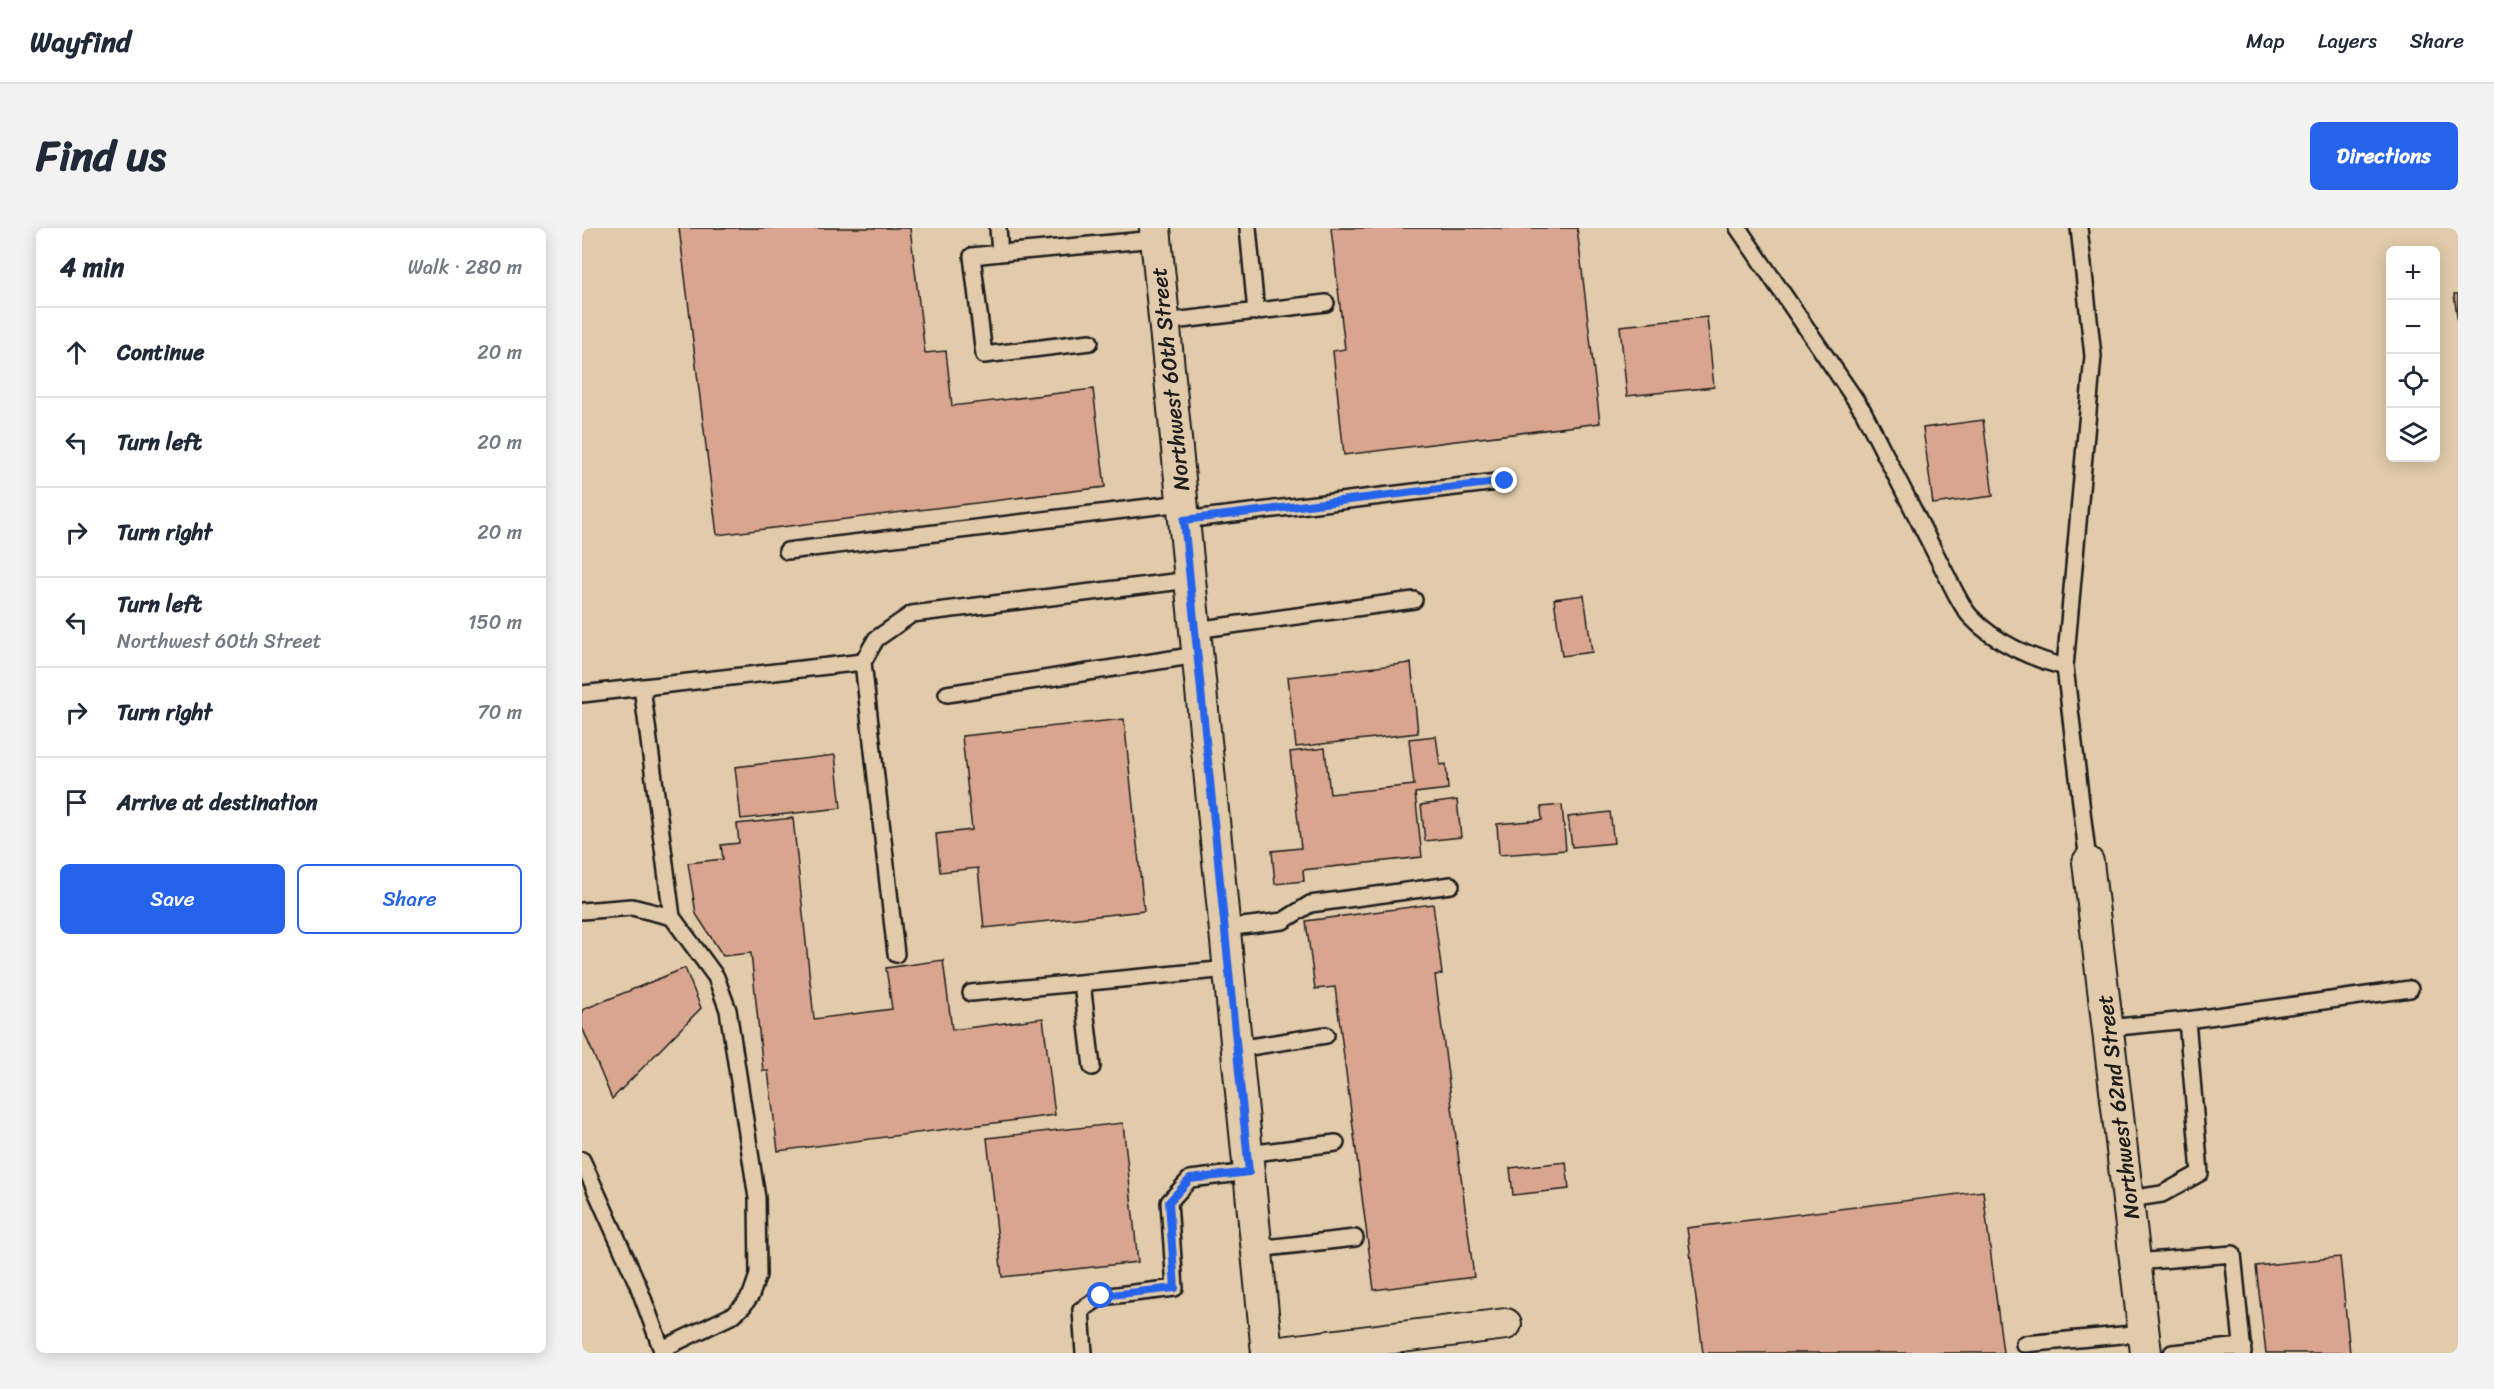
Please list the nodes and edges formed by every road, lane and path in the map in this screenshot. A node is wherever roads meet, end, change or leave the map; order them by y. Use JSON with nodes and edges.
{"nodes":[{"id":1,"x":998,"y":228,"type":"edge"},
{"id":2,"x":1248,"y":228,"type":"edge"},
{"id":3,"x":1738,"y":228,"type":"edge"},
{"id":4,"x":2079,"y":228,"type":"edge"},
{"id":5,"x":1155,"y":233,"type":"edge"},
{"id":6,"x":1000,"y":253,"type":"junction"},
{"id":7,"x":1326,"y":303,"type":"dead end"},
{"id":8,"x":1256,"y":312,"type":"junction"},
{"id":9,"x":1164,"y":322,"type":"junction"},
{"id":10,"x":1090,"y":342,"type":"dead end"},
{"id":11,"x":1505,"y":481,"type":"dead end"},
{"id":12,"x":1183,"y":512,"type":"junction"},
{"id":13,"x":787,"y":551,"type":"dead end"},
{"id":14,"x":1190,"y":580,"type":"junction"},
{"id":15,"x":1414,"y":600,"type":"dead end"},
{"id":16,"x":1196,"y":643,"type":"junction"},
{"id":17,"x":864,"y":662,"type":"junction"},
{"id":18,"x":2065,"y":667,"type":"junction"},
{"id":19,"x":642,"y":687,"type":"junction"},
{"id":20,"x":582,"y":694,"type":"edge"},
{"id":21,"x":947,"y":694,"type":"dead end"},
{"id":22,"x":2088,"y":862,"type":"joint"},
{"id":23,"x":1451,"y":885,"type":"dead end"},
{"id":24,"x":582,"y":911,"type":"edge"},
{"id":25,"x":672,"y":917,"type":"junction"},
{"id":26,"x":1225,"y":928,"type":"junction"},
{"id":27,"x":896,"y":954,"type":"dead end"},
{"id":28,"x":1229,"y":969,"type":"junction"},
{"id":29,"x":1082,"y":983,"type":"junction"},
{"id":30,"x":2410,"y":989,"type":"dead end"},
{"id":31,"x":971,"y":993,"type":"dead end"},
{"id":32,"x":2187,"y":1020,"type":"junction"},
{"id":33,"x":2108,"y":1028,"type":"junction"},
{"id":34,"x":1326,"y":1035,"type":"dead end"},
{"id":35,"x":1237,"y":1049,"type":"junction"},
{"id":36,"x":1092,"y":1068,"type":"dead end"},
{"id":37,"x":1336,"y":1143,"type":"dead end"},
{"id":38,"x":582,"y":1160,"type":"edge"},
{"id":39,"x":1248,"y":1163,"type":"junction"},
{"id":40,"x":2129,"y":1199,"type":"junction"},
{"id":41,"x":1355,"y":1238,"type":"dead end"},
{"id":42,"x":1257,"y":1249,"type":"junction"},
{"id":43,"x":2136,"y":1262,"type":"junction"},
{"id":44,"x":1506,"y":1324,"type":"dead end"},
{"id":45,"x":2144,"y":1343,"type":"edge"},
{"id":46,"x":2024,"y":1344,"type":"dead end"},
{"id":47,"x":2243,"y":1350,"type":"edge"},
{"id":48,"x":662,"y":1351,"type":"edge"},
{"id":49,"x":1084,"y":1353,"type":"edge"},
{"id":50,"x":1267,"y":1353,"type":"edge"},
{"id":51,"x":1274,"y":1353,"type":"edge"},
{"id":52,"x":2172,"y":1353,"type":"edge"}],
"edges":[{"from":1,"to":6,"type":"lane"},
{"from":2,"to":8,"type":"lane"},
{"from":3,"to":18,"type":"lane"},
{"from":4,"to":18,"type":"lane"},
{"from":5,"to":6,"type":"lane"},
{"from":5,"to":9,"type":"street","name":"Northwest 60th Street"},
{"from":6,"to":10,"type":"lane"},
{"from":7,"to":8,"type":"lane"},
{"from":8,"to":9,"type":"lane"},
{"from":9,"to":12,"type":"street","name":"Northwest 60th Street"},
{"from":11,"to":12,"type":"lane"},
{"from":12,"to":13,"type":"lane"},
{"from":12,"to":14,"type":"street","name":"Northwest 60th Street"},
{"from":14,"to":16,"type":"street","name":"Northwest 60th Street"},
{"from":14,"to":17,"type":"lane"},
{"from":15,"to":16,"type":"lane"},
{"from":16,"to":21,"type":"lane"},
{"from":16,"to":26,"type":"street","name":"Northwest 60th Street"},
{"from":17,"to":19,"type":"lane"},
{"from":17,"to":27,"type":"lane"},
{"from":18,"to":22,"type":"lane"},
{"from":19,"to":20,"type":"lane"},
{"from":19,"to":25,"type":"lane"},
{"from":22,"to":33,"type":"street","name":"Northwest 62nd Street"},
{"from":23,"to":26,"type":"lane"},
{"from":24,"to":25,"type":"lane"},
{"from":25,"to":48,"type":"lane"},
{"from":26,"to":28,"type":"street","name":"Northwest 60th Street"},
{"from":28,"to":29,"type":"lane"},
{"from":28,"to":35,"type":"street","name":"Northwest 60th Street"},
{"from":29,"to":31,"type":"lane"},
{"from":29,"to":36,"type":"lane"},
{"from":30,"to":32,"type":"lane"},
{"from":32,"to":33,"type":"lane"},
{"from":32,"to":40,"type":"lane"},
{"from":33,"to":40,"type":"street","name":"Northwest 62nd Street"},
{"from":34,"to":35,"type":"lane"},
{"from":35,"to":39,"type":"street","name":"Northwest 60th Street"},
{"from":37,"to":39,"type":"lane"},
{"from":38,"to":48,"type":"lane"},
{"from":39,"to":42,"type":"street","name":"Northwest 60th Street"},
{"from":39,"to":49,"type":"lane"},
{"from":40,"to":43,"type":"street","name":"Northwest 62nd Street"},
{"from":41,"to":42,"type":"lane"},
{"from":42,"to":50,"type":"street","name":"Northwest 60th Street"},
{"from":43,"to":45,"type":"street","name":"Northwest 62nd Street"},
{"from":43,"to":47,"type":"lane"},
{"from":44,"to":51,"type":"street"},
{"from":45,"to":46,"type":"lane"},
{"from":47,"to":52,"type":"lane"}]}
